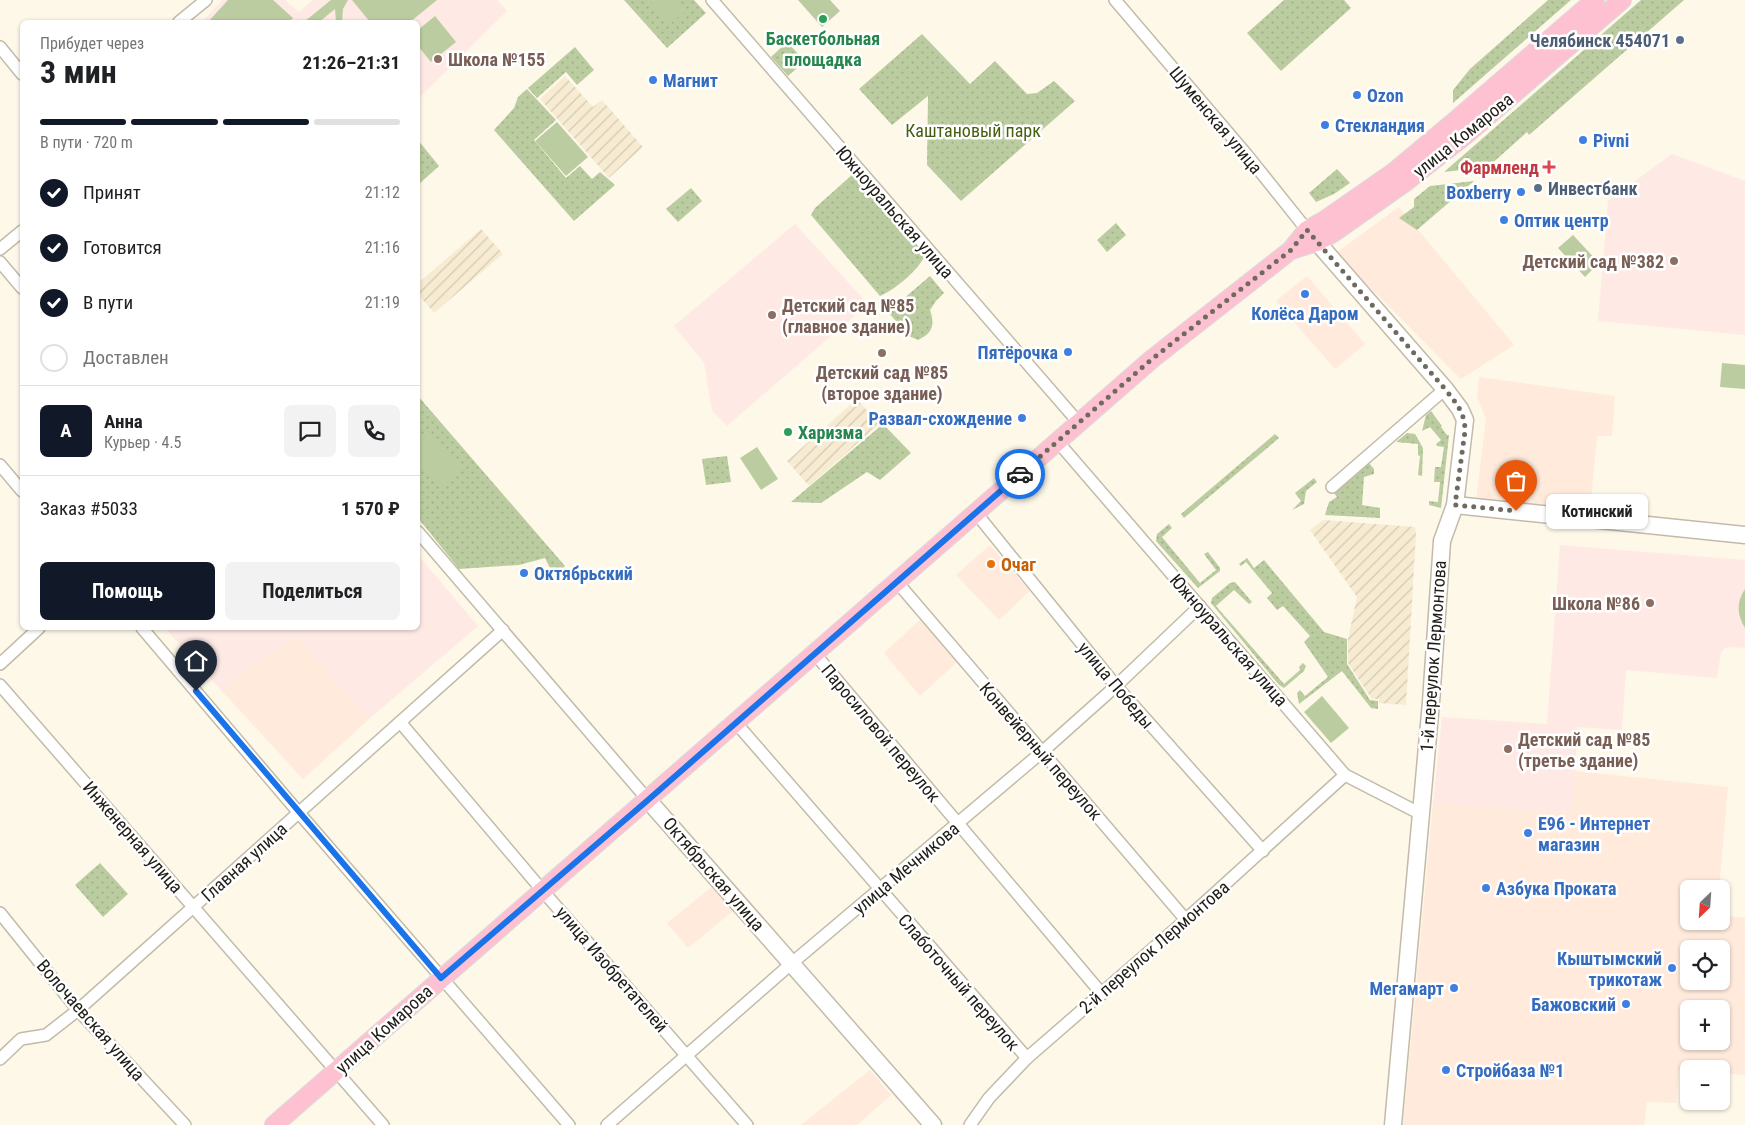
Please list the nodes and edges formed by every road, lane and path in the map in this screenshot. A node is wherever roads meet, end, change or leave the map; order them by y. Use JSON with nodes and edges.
{"nodes":[{"id":1,"x":206,"y":0,"type":"edge"},
{"id":2,"x":712,"y":0,"type":"edge"},
{"id":3,"x":1114,"y":0,"type":"edge"},
{"id":4,"x":1595,"y":0,"type":"edge"},
{"id":5,"x":1622,"y":0,"type":"edge"},
{"id":6,"x":181,"y":20,"type":"edge"},
{"id":7,"x":0,"y":47,"type":"edge"},
{"id":8,"x":20,"y":72,"type":"edge"},
{"id":9,"x":20,"y":232,"type":"edge"},
{"id":10,"x":1312,"y":236,"type":"junction"},
{"id":11,"x":0,"y":249,"type":"edge"},
{"id":12,"x":0,"y":262,"type":"edge"},
{"id":13,"x":20,"y":286,"type":"edge"},
{"id":14,"x":1445,"y":389,"type":"junction"},
{"id":15,"x":1079,"y":424,"type":"junction"},
{"id":16,"x":1058,"y":442,"type":"junction"},
{"id":17,"x":0,"y":466,"type":"edge"},
{"id":18,"x":1332,"y":487,"type":"dead end"},
{"id":19,"x":20,"y":488,"type":"edge"},
{"id":20,"x":1455,"y":505,"type":"junction"},
{"id":21,"x":976,"y":513,"type":"junction"},
{"id":22,"x":420,"y":534,"type":"edge"},
{"id":23,"x":1745,"y":534,"type":"edge"},
{"id":24,"x":897,"y":582,"type":"junction"},
{"id":25,"x":1200,"y":606,"type":"junction"},
{"id":26,"x":37,"y":630,"type":"edge"},
{"id":27,"x":144,"y":630,"type":"edge"},
{"id":28,"x":503,"y":630,"type":"junction"},
{"id":29,"x":815,"y":654,"type":"junction"},
{"id":30,"x":0,"y":664,"type":"edge"},
{"id":31,"x":0,"y":685,"type":"edge"},
{"id":32,"x":1116,"y":686,"type":"junction"},
{"id":33,"x":400,"y":722,"type":"junction"},
{"id":34,"x":736,"y":723,"type":"junction"},
{"id":35,"x":1042,"y":752,"type":"junction"},
{"id":36,"x":1345,"y":775,"type":"junction"},
{"id":37,"x":648,"y":800,"type":"junction"},
{"id":38,"x":299,"y":813,"type":"junction"},
{"id":39,"x":1420,"y":814,"type":"junction"},
{"id":40,"x":958,"y":824,"type":"junction"},
{"id":41,"x":1263,"y":851,"type":"junction"},
{"id":42,"x":542,"y":890,"type":"junction"},
{"id":43,"x":879,"y":890,"type":"junction"},
{"id":44,"x":194,"y":907,"type":"junction"},
{"id":45,"x":0,"y":913,"type":"edge"},
{"id":46,"x":1186,"y":920,"type":"junction"},
{"id":47,"x":792,"y":963,"type":"junction"},
{"id":48,"x":441,"y":978,"type":"junction"},
{"id":49,"x":1102,"y":994,"type":"junction"},
{"id":50,"x":78,"y":1010,"type":"junction"},
{"id":51,"x":687,"y":1055,"type":"junction"},
{"id":52,"x":1027,"y":1058,"type":"junction"},
{"id":53,"x":0,"y":1059,"type":"edge"},
{"id":54,"x":336,"y":1071,"type":"junction"},
{"id":55,"x":185,"y":1125,"type":"edge"},
{"id":56,"x":274,"y":1125,"type":"edge"},
{"id":57,"x":383,"y":1125,"type":"edge"},
{"id":58,"x":569,"y":1125,"type":"edge"},
{"id":59,"x":607,"y":1125,"type":"edge"},
{"id":60,"x":747,"y":1125,"type":"edge"},
{"id":61,"x":932,"y":1125,"type":"edge"},
{"id":62,"x":970,"y":1125,"type":"edge"},
{"id":63,"x":1393,"y":1125,"type":"edge"}],
"edges":[{"from":1,"to":6,"type":"street"},
{"from":2,"to":15,"type":"street","name":"Южноуральская улица"},
{"from":3,"to":10,"type":"street","name":"Шуменская улица"},
{"from":4,"to":10,"type":"main road","name":"улица Комарова"},
{"from":5,"to":10,"type":"main road","name":"улица Комарова"},
{"from":7,"to":8,"type":"street"},
{"from":9,"to":11,"type":"street"},
{"from":10,"to":14,"type":"street","name":"1-й переулок Лермонтова"},
{"from":10,"to":15,"type":"main road","name":"улица Комарова"},
{"from":12,"to":13,"type":"street"},
{"from":14,"to":18,"type":"street"},
{"from":14,"to":20,"type":"street","name":"1-й переулок Лермонтова"},
{"from":15,"to":16,"type":"main road","name":"улица Комарова"},
{"from":16,"to":21,"type":"main road","name":"улица Комарова"},
{"from":16,"to":25,"type":"street","name":"Южноуральская улица"},
{"from":17,"to":19,"type":"street"},
{"from":20,"to":23,"type":"street"},
{"from":20,"to":39,"type":"street","name":"1-й переулок Лермонтова"},
{"from":21,"to":24,"type":"main road","name":"улица Комарова"},
{"from":21,"to":32,"type":"street","name":"улица Победы"},
{"from":22,"to":28,"type":"street","name":"Октябрьская улица"},
{"from":24,"to":29,"type":"main road","name":"улица Комарова"},
{"from":24,"to":35,"type":"street","name":"Конвейерный переулок"},
{"from":25,"to":32,"type":"street","name":"улица Мечникова"},
{"from":25,"to":36,"type":"street","name":"Южноуральская улица"},
{"from":26,"to":30,"type":"street"},
{"from":27,"to":38,"type":"street"},
{"from":28,"to":33,"type":"street","name":"Главная улица"},
{"from":28,"to":37,"type":"street","name":"Октябрьская улица"},
{"from":29,"to":34,"type":"main road","name":"улица Комарова"},
{"from":29,"to":40,"type":"street","name":"Паросиловой переулок"},
{"from":31,"to":44,"type":"street","name":"Инженерная улица"},
{"from":32,"to":35,"type":"street","name":"улица Мечникова"},
{"from":32,"to":41,"type":"street","name":"улица Победы"},
{"from":33,"to":38,"type":"street","name":"Главная улица"},
{"from":33,"to":42,"type":"street","name":"улица Изобретателей"},
{"from":34,"to":37,"type":"main road","name":"улица Комарова"},
{"from":34,"to":43,"type":"street","name":"Слаботочный переулок"},
{"from":35,"to":40,"type":"street","name":"улица Мечникова"},
{"from":35,"to":46,"type":"street","name":"Конвейерный переулок"},
{"from":36,"to":39,"type":"street","name":"Южноуральская улица"},
{"from":36,"to":41,"type":"street","name":"2-й переулок Лермонтова"},
{"from":37,"to":42,"type":"main road","name":"улица Комарова"},
{"from":37,"to":47,"type":"street","name":"Октябрьская улица"},
{"from":38,"to":44,"type":"street","name":"Главная улица"},
{"from":38,"to":48,"type":"street"},
{"from":39,"to":63,"type":"street","name":"1-й переулок Лермонтова"},
{"from":40,"to":43,"type":"street","name":"улица Мечникова"},
{"from":40,"to":49,"type":"street","name":"Паросиловой переулок"},
{"from":41,"to":46,"type":"street","name":"2-й переулок Лермонтова"},
{"from":42,"to":48,"type":"main road","name":"улица Комарова"},
{"from":42,"to":51,"type":"street","name":"улица Изобретателей"},
{"from":43,"to":47,"type":"street","name":"улица Мечникова"},
{"from":43,"to":52,"type":"street","name":"Слаботочный переулок"},
{"from":44,"to":50,"type":"street","name":"Главная улица"},
{"from":44,"to":54,"type":"street","name":"Инженерная улица"},
{"from":45,"to":50,"type":"street","name":"Волочаевская улица"},
{"from":46,"to":49,"type":"street","name":"2-й переулок Лермонтова"},
{"from":47,"to":51,"type":"street","name":"улица Мечникова"},
{"from":47,"to":61,"type":"street","name":"Октябрьская улица"},
{"from":48,"to":54,"type":"main road","name":"улица Комарова"},
{"from":48,"to":58,"type":"street"},
{"from":49,"to":52,"type":"street","name":"2-й переулок Лермонтова"},
{"from":50,"to":53,"type":"street","name":"Главная улица"},
{"from":50,"to":55,"type":"street","name":"Волочаевская улица"},
{"from":51,"to":59,"type":"street","name":"улица Мечникова"},
{"from":51,"to":60,"type":"street","name":"улица Изобретателей"},
{"from":52,"to":62,"type":"street","name":"2-й переулок Лермонтова"},
{"from":54,"to":56,"type":"main road","name":"улица Комарова"},
{"from":54,"to":57,"type":"street","name":"Инженерная улица"}]}
